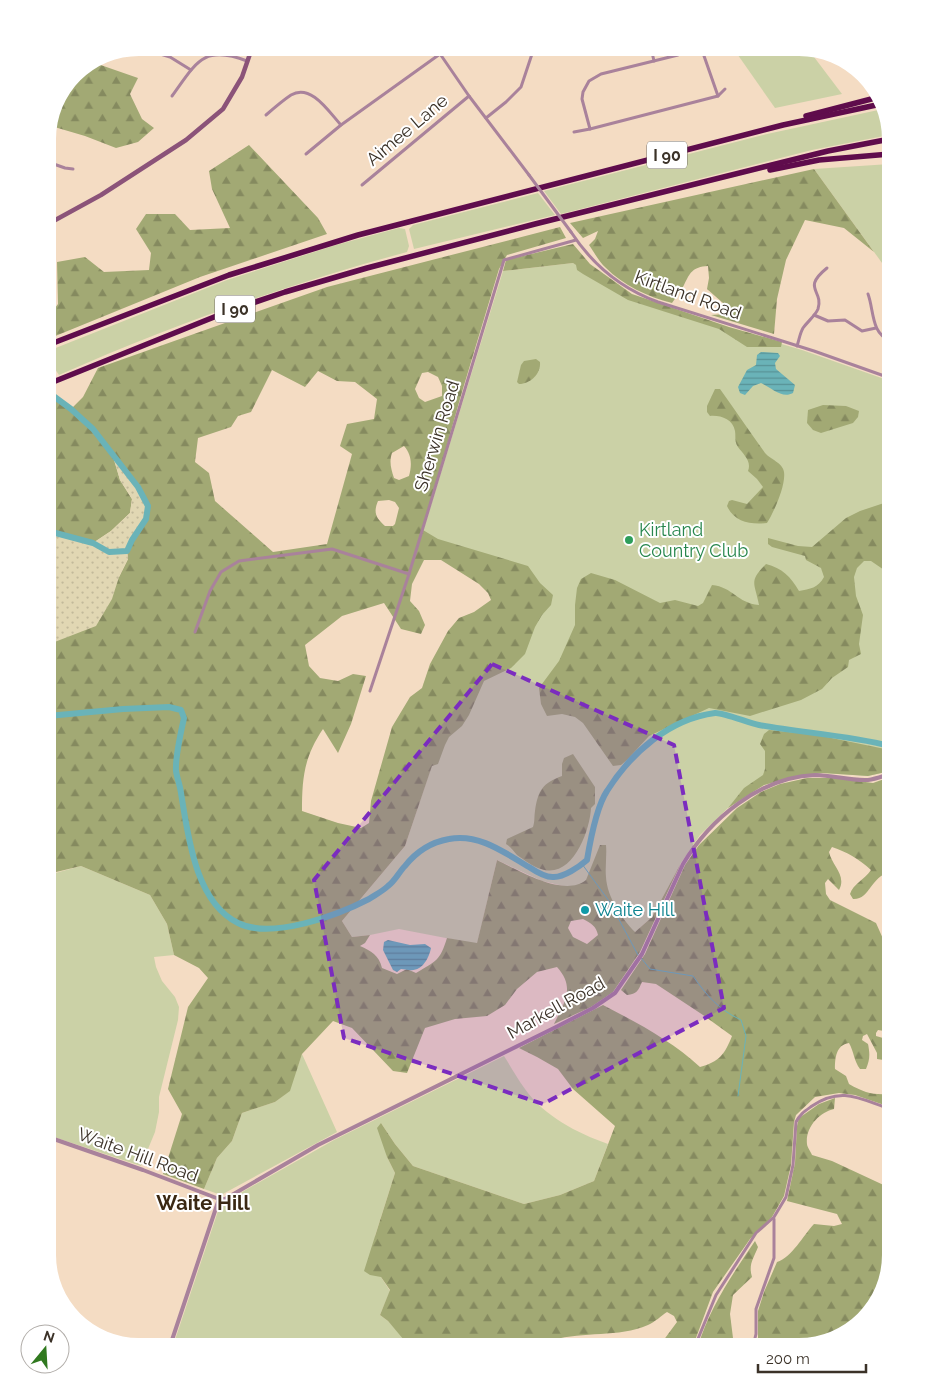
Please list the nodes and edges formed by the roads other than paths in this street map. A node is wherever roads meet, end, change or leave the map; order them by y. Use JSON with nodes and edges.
{"nodes":[{"id":1,"x":167,"y":56,"type":"edge"},
{"id":2,"x":208,"y":56,"type":"edge"},
{"id":3,"x":232,"y":56,"type":"edge"},
{"id":4,"x":249,"y":56,"type":"edge"},
{"id":5,"x":437,"y":56,"type":"edge"},
{"id":6,"x":441,"y":56,"type":"edge"},
{"id":7,"x":531,"y":56,"type":"edge"},
{"id":8,"x":652,"y":56,"type":"edge"},
{"id":9,"x":674,"y":56,"type":"edge"},
{"id":10,"x":704,"y":56,"type":"edge"},
{"id":11,"x":247,"y":61,"type":"junction"},
{"id":12,"x":654,"y":61,"type":"junction"},
{"id":13,"x":192,"y":70,"type":"junction"},
{"id":14,"x":725,"y":89,"type":"dead end"},
{"id":15,"x":172,"y":96,"type":"dead end"},
{"id":16,"x":469,"y":96,"type":"junction"},
{"id":17,"x":718,"y":96,"type":"junction"},
{"id":18,"x":871,"y":99,"type":"edge"},
{"id":19,"x":874,"y":105,"type":"edge"},
{"id":20,"x":266,"y":115,"type":"dead end"},
{"id":21,"x":486,"y":118,"type":"junction"},
{"id":22,"x":340,"y":125,"type":"junction"},
{"id":23,"x":590,"y":129,"type":"junction"},
{"id":24,"x":574,"y":132,"type":"dead end"},
{"id":25,"x":736,"y":137,"type":"junction"},
{"id":26,"x":882,"y":141,"type":"edge"},
{"id":27,"x":306,"y":154,"type":"dead end"},
{"id":28,"x":882,"y":155,"type":"edge"},
{"id":29,"x":56,"y":165,"type":"edge"},
{"id":30,"x":73,"y":169,"type":"dead end"},
{"id":31,"x":708,"y":182,"type":"junction"},
{"id":32,"x":362,"y":185,"type":"dead end"},
{"id":33,"x":56,"y":219,"type":"edge"},
{"id":34,"x":576,"y":240,"type":"junction"},
{"id":35,"x":827,"y":268,"type":"dead end"},
{"id":36,"x":868,"y":294,"type":"dead end"},
{"id":37,"x":814,"y":316,"type":"junction"},
{"id":38,"x":876,"y":328,"type":"junction"},
{"id":39,"x":882,"y":336,"type":"edge"},
{"id":40,"x":56,"y":342,"type":"edge"},
{"id":41,"x":796,"y":346,"type":"junction"},
{"id":42,"x":882,"y":375,"type":"edge"},
{"id":43,"x":56,"y":381,"type":"edge"},
{"id":44,"x":409,"y":574,"type":"junction"},
{"id":45,"x":195,"y":632,"type":"dead end"},
{"id":46,"x":370,"y":691,"type":"dead end"},
{"id":47,"x":882,"y":776,"type":"edge"},
{"id":48,"x":882,"y":1106,"type":"edge"},
{"id":49,"x":56,"y":1140,"type":"edge"},
{"id":50,"x":219,"y":1199,"type":"junction"},
{"id":51,"x":774,"y":1218,"type":"junction"},
{"id":52,"x":173,"y":1338,"type":"edge"},
{"id":53,"x":698,"y":1338,"type":"edge"},
{"id":54,"x":755,"y":1338,"type":"edge"}],
"edges":[{"from":1,"to":13,"type":"street"},
{"from":2,"to":13,"type":"street"},
{"from":3,"to":11,"type":"street"},
{"from":4,"to":11,"type":"main road"},
{"from":5,"to":22,"type":"street"},
{"from":6,"to":16,"type":"street","name":"Kirtland Road"},
{"from":7,"to":21,"type":"street"},
{"from":8,"to":12,"type":"street"},
{"from":9,"to":12,"type":"street"},
{"from":10,"to":17,"type":"street"},
{"from":11,"to":33,"type":"main road"},
{"from":12,"to":23,"type":"street"},
{"from":13,"to":15,"type":"street"},
{"from":14,"to":17,"type":"street"},
{"from":16,"to":21,"type":"street","name":"Kirtland Road"},
{"from":16,"to":32,"type":"street","name":"Aimee Lane"},
{"from":17,"to":23,"type":"street"},
{"from":18,"to":25,"type":"highway"},
{"from":19,"to":25,"type":"highway","number":"I 90"},
{"from":20,"to":22,"type":"street"},
{"from":21,"to":34,"type":"street","name":"Kirtland Road","bridge":true},
{"from":22,"to":27,"type":"street"},
{"from":23,"to":24,"type":"street"},
{"from":25,"to":40,"type":"highway","number":"I 90"},
{"from":26,"to":31,"type":"highway","number":"I 90"},
{"from":28,"to":31,"type":"highway"},
{"from":29,"to":30,"type":"street"},
{"from":31,"to":43,"type":"highway","number":"I 90"},
{"from":34,"to":41,"type":"street","name":"Kirtland Road"},
{"from":34,"to":44,"type":"street","name":"Sherwin Road"},
{"from":35,"to":37,"type":"street"},
{"from":36,"to":38,"type":"street"},
{"from":37,"to":38,"type":"street"},
{"from":37,"to":41,"type":"street"},
{"from":38,"to":39,"type":"street"},
{"from":41,"to":42,"type":"street","name":"Kirtland Road"},
{"from":44,"to":45,"type":"street"},
{"from":44,"to":46,"type":"street","name":"Sherwin Road"},
{"from":47,"to":50,"type":"street","name":"Markell Road"},
{"from":48,"to":51,"type":"street"},
{"from":49,"to":50,"type":"street","name":"Waite Hill Road"},
{"from":50,"to":52,"type":"street"},
{"from":51,"to":53,"type":"street"},
{"from":51,"to":54,"type":"street"}]}
